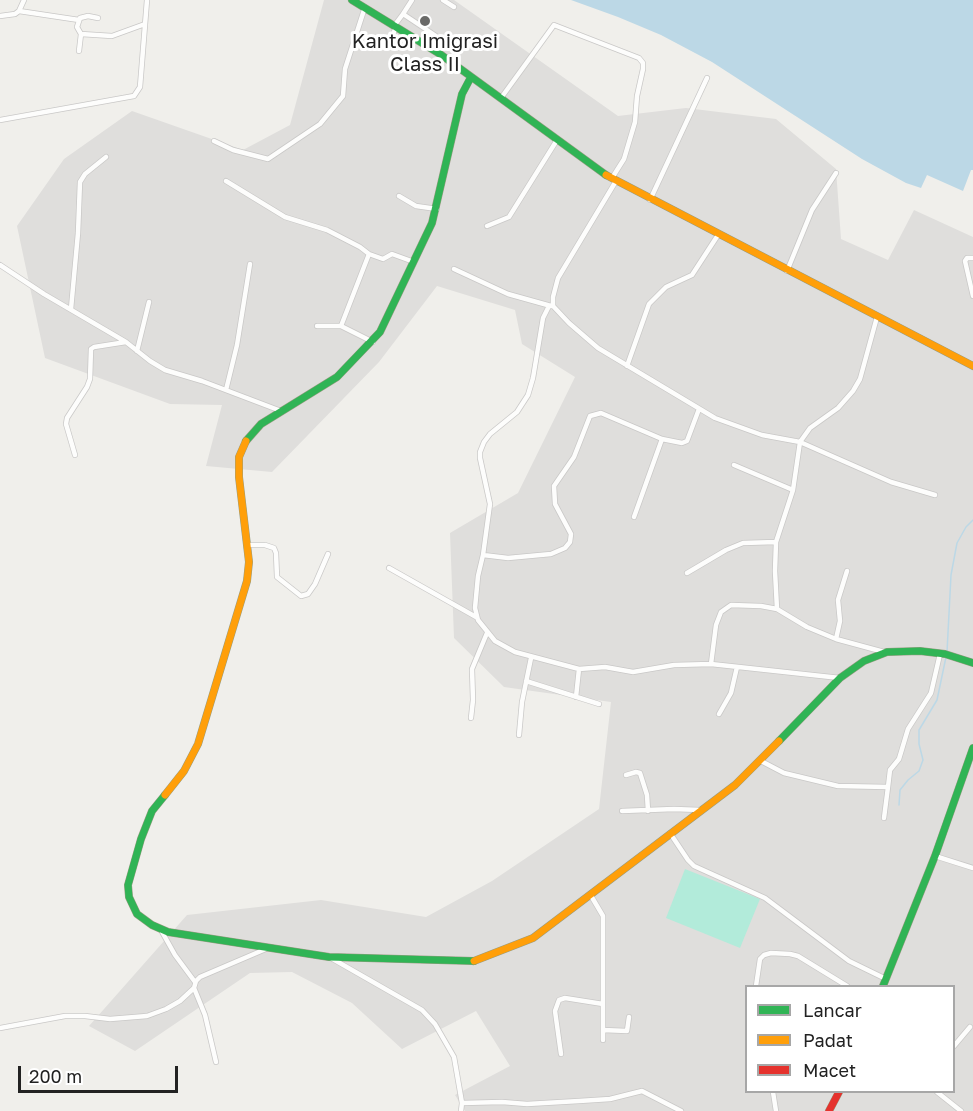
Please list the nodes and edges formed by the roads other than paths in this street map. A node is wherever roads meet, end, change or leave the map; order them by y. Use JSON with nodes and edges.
{"nodes":[{"id":1,"x":24,"y":0,"type":"edge"},
{"id":2,"x":147,"y":0,"type":"edge"},
{"id":3,"x":352,"y":0,"type":"edge"},
{"id":4,"x":412,"y":0,"type":"edge"},
{"id":5,"x":443,"y":0,"type":"edge"},
{"id":6,"x":365,"y":7,"type":"junction"},
{"id":7,"x":454,"y":7,"type":"dead end"},
{"id":8,"x":19,"y":11,"type":"junction"},
{"id":9,"x":403,"y":14,"type":"junction"},
{"id":10,"x":0,"y":16,"type":"edge"},
{"id":11,"x":98,"y":18,"type":"dead end"},
{"id":12,"x":79,"y":20,"type":"junction"},
{"id":13,"x":145,"y":24,"type":"junction"},
{"id":14,"x":395,"y":26,"type":"junction"},
{"id":15,"x":81,"y":34,"type":"junction"},
{"id":16,"x":388,"y":46,"type":"dead end"},
{"id":17,"x":79,"y":51,"type":"dead end"},
{"id":18,"x":440,"y":54,"type":"junction"},
{"id":19,"x":471,"y":77,"type":"junction"},
{"id":20,"x":706,"y":78,"type":"dead end"},
{"id":21,"x":501,"y":98,"type":"junction"},
{"id":22,"x":0,"y":120,"type":"edge"},
{"id":23,"x":557,"y":140,"type":"junction"},
{"id":24,"x":214,"y":141,"type":"dead end"},
{"id":25,"x":106,"y":157,"type":"dead end"},
{"id":26,"x":836,"y":173,"type":"dead end"},
{"id":27,"x":614,"y":180,"type":"junction"},
{"id":28,"x":226,"y":181,"type":"dead end"},
{"id":29,"x":399,"y":196,"type":"dead end"},
{"id":30,"x":650,"y":200,"type":"junction"},
{"id":31,"x":437,"y":209,"type":"junction"},
{"id":32,"x":487,"y":226,"type":"dead end"},
{"id":33,"x":718,"y":235,"type":"junction"},
{"id":34,"x":369,"y":254,"type":"junction"},
{"id":35,"x":973,"y":258,"type":"edge"},
{"id":36,"x":414,"y":262,"type":"junction"},
{"id":37,"x":250,"y":264,"type":"dead end"},
{"id":38,"x":0,"y":265,"type":"edge"},
{"id":39,"x":454,"y":269,"type":"dead end"},
{"id":40,"x":787,"y":270,"type":"junction"},
{"id":41,"x":973,"y":296,"type":"edge"},
{"id":42,"x":149,"y":302,"type":"dead end"},
{"id":43,"x":551,"y":306,"type":"junction"},
{"id":44,"x":71,"y":309,"type":"junction"},
{"id":45,"x":877,"y":317,"type":"junction"},
{"id":46,"x":317,"y":326,"type":"dead end"},
{"id":47,"x":341,"y":326,"type":"junction"},
{"id":48,"x":126,"y":342,"type":"junction"},
{"id":49,"x":373,"y":342,"type":"junction"},
{"id":50,"x":137,"y":351,"type":"junction"},
{"id":51,"x":627,"y":366,"type":"junction"},
{"id":52,"x":973,"y":366,"type":"edge"},
{"id":53,"x":226,"y":390,"type":"junction"},
{"id":54,"x":699,"y":409,"type":"junction"},
{"id":55,"x":281,"y":411,"type":"junction"},
{"id":56,"x":662,"y":439,"type":"junction"},
{"id":57,"x":800,"y":442,"type":"junction"},
{"id":58,"x":75,"y":455,"type":"dead end"},
{"id":59,"x":734,"y":465,"type":"dead end"},
{"id":60,"x":793,"y":490,"type":"junction"},
{"id":61,"x":935,"y":495,"type":"dead end"},
{"id":62,"x":634,"y":517,"type":"dead end"},
{"id":63,"x":776,"y":542,"type":"junction"},
{"id":64,"x":247,"y":545,"type":"junction"},
{"id":65,"x":327,"y":554,"type":"dead end"},
{"id":66,"x":483,"y":555,"type":"junction"},
{"id":67,"x":389,"y":568,"type":"dead end"},
{"id":68,"x":847,"y":570,"type":"dead end"},
{"id":69,"x":687,"y":573,"type":"dead end"},
{"id":70,"x":777,"y":609,"type":"junction"},
{"id":71,"x":476,"y":617,"type":"junction"},
{"id":72,"x":487,"y":633,"type":"junction"},
{"id":73,"x":836,"y":639,"type":"junction"},
{"id":74,"x":886,"y":652,"type":"junction"},
{"id":75,"x":943,"y":654,"type":"junction"},
{"id":76,"x":531,"y":658,"type":"junction"},
{"id":77,"x":973,"y":663,"type":"edge"},
{"id":78,"x":711,"y":664,"type":"junction"},
{"id":79,"x":737,"y":667,"type":"junction"},
{"id":80,"x":579,"y":669,"type":"junction"},
{"id":81,"x":840,"y":678,"type":"junction"},
{"id":82,"x":526,"y":681,"type":"junction"},
{"id":83,"x":576,"y":697,"type":"junction"},
{"id":84,"x":599,"y":704,"type":"dead end"},
{"id":85,"x":719,"y":714,"type":"dead end"},
{"id":86,"x":471,"y":718,"type":"dead end"},
{"id":87,"x":519,"y":735,"type":"dead end"},
{"id":88,"x":973,"y":747,"type":"edge"},
{"id":89,"x":761,"y":761,"type":"junction"},
{"id":90,"x":626,"y":775,"type":"dead end"},
{"id":91,"x":888,"y":787,"type":"junction"},
{"id":92,"x":701,"y":810,"type":"junction"},
{"id":93,"x":622,"y":811,"type":"dead end"},
{"id":94,"x":648,"y":811,"type":"junction"},
{"id":95,"x":884,"y":818,"type":"dead end"},
{"id":96,"x":669,"y":833,"type":"junction"},
{"id":97,"x":935,"y":856,"type":"junction"},
{"id":98,"x":973,"y":868,"type":"edge"},
{"id":99,"x":590,"y":894,"type":"junction"},
{"id":100,"x":161,"y":930,"type":"junction"},
{"id":101,"x":268,"y":948,"type":"junction"},
{"id":102,"x":329,"y":957,"type":"junction"},
{"id":103,"x":886,"y":979,"type":"junction"},
{"id":104,"x":194,"y":985,"type":"junction"},
{"id":105,"x":756,"y":985,"type":"edge"},
{"id":106,"x":844,"y":985,"type":"edge"},
{"id":107,"x":884,"y":985,"type":"edge"},
{"id":108,"x":603,"y":1004,"type":"junction"},
{"id":109,"x":629,"y":1017,"type":"dead end"},
{"id":110,"x":970,"y":1027,"type":"dead end"},
{"id":111,"x":0,"y":1028,"type":"edge"},
{"id":112,"x":603,"y":1030,"type":"junction"},
{"id":113,"x":603,"y":1040,"type":"dead end"},
{"id":114,"x":955,"y":1045,"type":"edge"},
{"id":115,"x":561,"y":1054,"type":"dead end"},
{"id":116,"x":216,"y":1062,"type":"dead end"},
{"id":117,"x":773,"y":1093,"type":"edge"},
{"id":118,"x":838,"y":1093,"type":"edge"},
{"id":119,"x":939,"y":1093,"type":"edge"},
{"id":120,"x":462,"y":1103,"type":"junction"},
{"id":121,"x":461,"y":1111,"type":"edge"},
{"id":122,"x":681,"y":1111,"type":"edge"},
{"id":123,"x":776,"y":1111,"type":"edge"},
{"id":124,"x":829,"y":1111,"type":"edge"},
{"id":125,"x":961,"y":1111,"type":"edge"}],
"edges":[{"from":1,"to":8,"type":"street"},
{"from":2,"to":13,"type":"street"},
{"from":3,"to":6,"type":"main road"},
{"from":4,"to":9,"type":"street"},
{"from":5,"to":7,"type":"street"},
{"from":6,"to":14,"type":"main road"},
{"from":6,"to":24,"type":"street"},
{"from":8,"to":10,"type":"street"},
{"from":8,"to":12,"type":"street"},
{"from":9,"to":14,"type":"street"},
{"from":9,"to":18,"type":"street"},
{"from":11,"to":12,"type":"street"},
{"from":12,"to":15,"type":"street"},
{"from":13,"to":15,"type":"street"},
{"from":13,"to":22,"type":"street"},
{"from":14,"to":16,"type":"street"},
{"from":14,"to":18,"type":"main road"},
{"from":15,"to":17,"type":"street"},
{"from":18,"to":19,"type":"main road"},
{"from":19,"to":21,"type":"main road"},
{"from":19,"to":31,"type":"main road"},
{"from":20,"to":30,"type":"street"},
{"from":21,"to":23,"type":"main road"},
{"from":21,"to":27,"type":"street"},
{"from":23,"to":27,"type":"main road"},
{"from":23,"to":32,"type":"street"},
{"from":25,"to":44,"type":"street"},
{"from":26,"to":40,"type":"street"},
{"from":27,"to":30,"type":"main road"},
{"from":27,"to":43,"type":"street"},
{"from":28,"to":34,"type":"street"},
{"from":29,"to":31,"type":"street"},
{"from":30,"to":33,"type":"main road"},
{"from":31,"to":36,"type":"main road"},
{"from":33,"to":40,"type":"main road"},
{"from":33,"to":51,"type":"street"},
{"from":34,"to":36,"type":"street"},
{"from":34,"to":47,"type":"street"},
{"from":35,"to":41,"type":"street"},
{"from":36,"to":49,"type":"main road"},
{"from":37,"to":53,"type":"street"},
{"from":38,"to":44,"type":"street"},
{"from":39,"to":43,"type":"street"},
{"from":40,"to":45,"type":"main road"},
{"from":42,"to":50,"type":"street"},
{"from":43,"to":51,"type":"street"},
{"from":43,"to":66,"type":"street"},
{"from":44,"to":48,"type":"street"},
{"from":45,"to":52,"type":"main road"},
{"from":45,"to":57,"type":"street"},
{"from":46,"to":47,"type":"street"},
{"from":47,"to":49,"type":"street"},
{"from":48,"to":50,"type":"street"},
{"from":48,"to":58,"type":"street"},
{"from":49,"to":55,"type":"main road"},
{"from":50,"to":53,"type":"street"},
{"from":51,"to":54,"type":"street"},
{"from":53,"to":55,"type":"street"},
{"from":54,"to":56,"type":"street"},
{"from":54,"to":57,"type":"street"},
{"from":55,"to":64,"type":"main road"},
{"from":56,"to":62,"type":"street"},
{"from":56,"to":66,"type":"street"},
{"from":57,"to":60,"type":"street"},
{"from":57,"to":61,"type":"street"},
{"from":59,"to":60,"type":"street"},
{"from":60,"to":63,"type":"street"},
{"from":63,"to":69,"type":"street"},
{"from":63,"to":70,"type":"street"},
{"from":64,"to":65,"type":"street"},
{"from":64,"to":100,"type":"main road"},
{"from":66,"to":71,"type":"street"},
{"from":67,"to":71,"type":"street"},
{"from":68,"to":73,"type":"street"},
{"from":70,"to":73,"type":"street"},
{"from":70,"to":78,"type":"street"},
{"from":71,"to":72,"type":"street"},
{"from":72,"to":76,"type":"street"},
{"from":72,"to":86,"type":"street"},
{"from":73,"to":74,"type":"street"},
{"from":74,"to":75,"type":"main road"},
{"from":74,"to":81,"type":"main road"},
{"from":75,"to":77,"type":"main road"},
{"from":75,"to":91,"type":"street"},
{"from":76,"to":80,"type":"street"},
{"from":76,"to":82,"type":"street"},
{"from":78,"to":79,"type":"street"},
{"from":78,"to":80,"type":"street"},
{"from":79,"to":81,"type":"street"},
{"from":79,"to":85,"type":"street"},
{"from":80,"to":83,"type":"street"},
{"from":81,"to":89,"type":"main road"},
{"from":82,"to":83,"type":"street"},
{"from":82,"to":87,"type":"street"},
{"from":83,"to":84,"type":"street"},
{"from":88,"to":97,"type":"main road"},
{"from":89,"to":91,"type":"street"},
{"from":89,"to":92,"type":"main road"},
{"from":90,"to":94,"type":"street"},
{"from":91,"to":95,"type":"street"},
{"from":92,"to":94,"type":"street"},
{"from":92,"to":96,"type":"main road"},
{"from":93,"to":94,"type":"street"},
{"from":96,"to":99,"type":"main road"},
{"from":96,"to":103,"type":"street"},
{"from":97,"to":98,"type":"street"},
{"from":97,"to":103,"type":"main road"},
{"from":99,"to":102,"type":"main road"},
{"from":99,"to":108,"type":"street"},
{"from":100,"to":101,"type":"main road"},
{"from":100,"to":104,"type":"street"},
{"from":101,"to":102,"type":"main road"},
{"from":101,"to":104,"type":"street"},
{"from":102,"to":120,"type":"street"},
{"from":103,"to":107,"type":"main road"},
{"from":104,"to":111,"type":"street"},
{"from":104,"to":116,"type":"street"},
{"from":105,"to":106,"type":"street"},
{"from":108,"to":112,"type":"street"},
{"from":108,"to":115,"type":"street"},
{"from":109,"to":112,"type":"street"},
{"from":110,"to":114,"type":"street"},
{"from":112,"to":113,"type":"street"},
{"from":117,"to":123,"type":"street"},
{"from":118,"to":124,"type":"main road"},
{"from":119,"to":125,"type":"street"},
{"from":120,"to":121,"type":"street"},
{"from":120,"to":122,"type":"street"}]}
